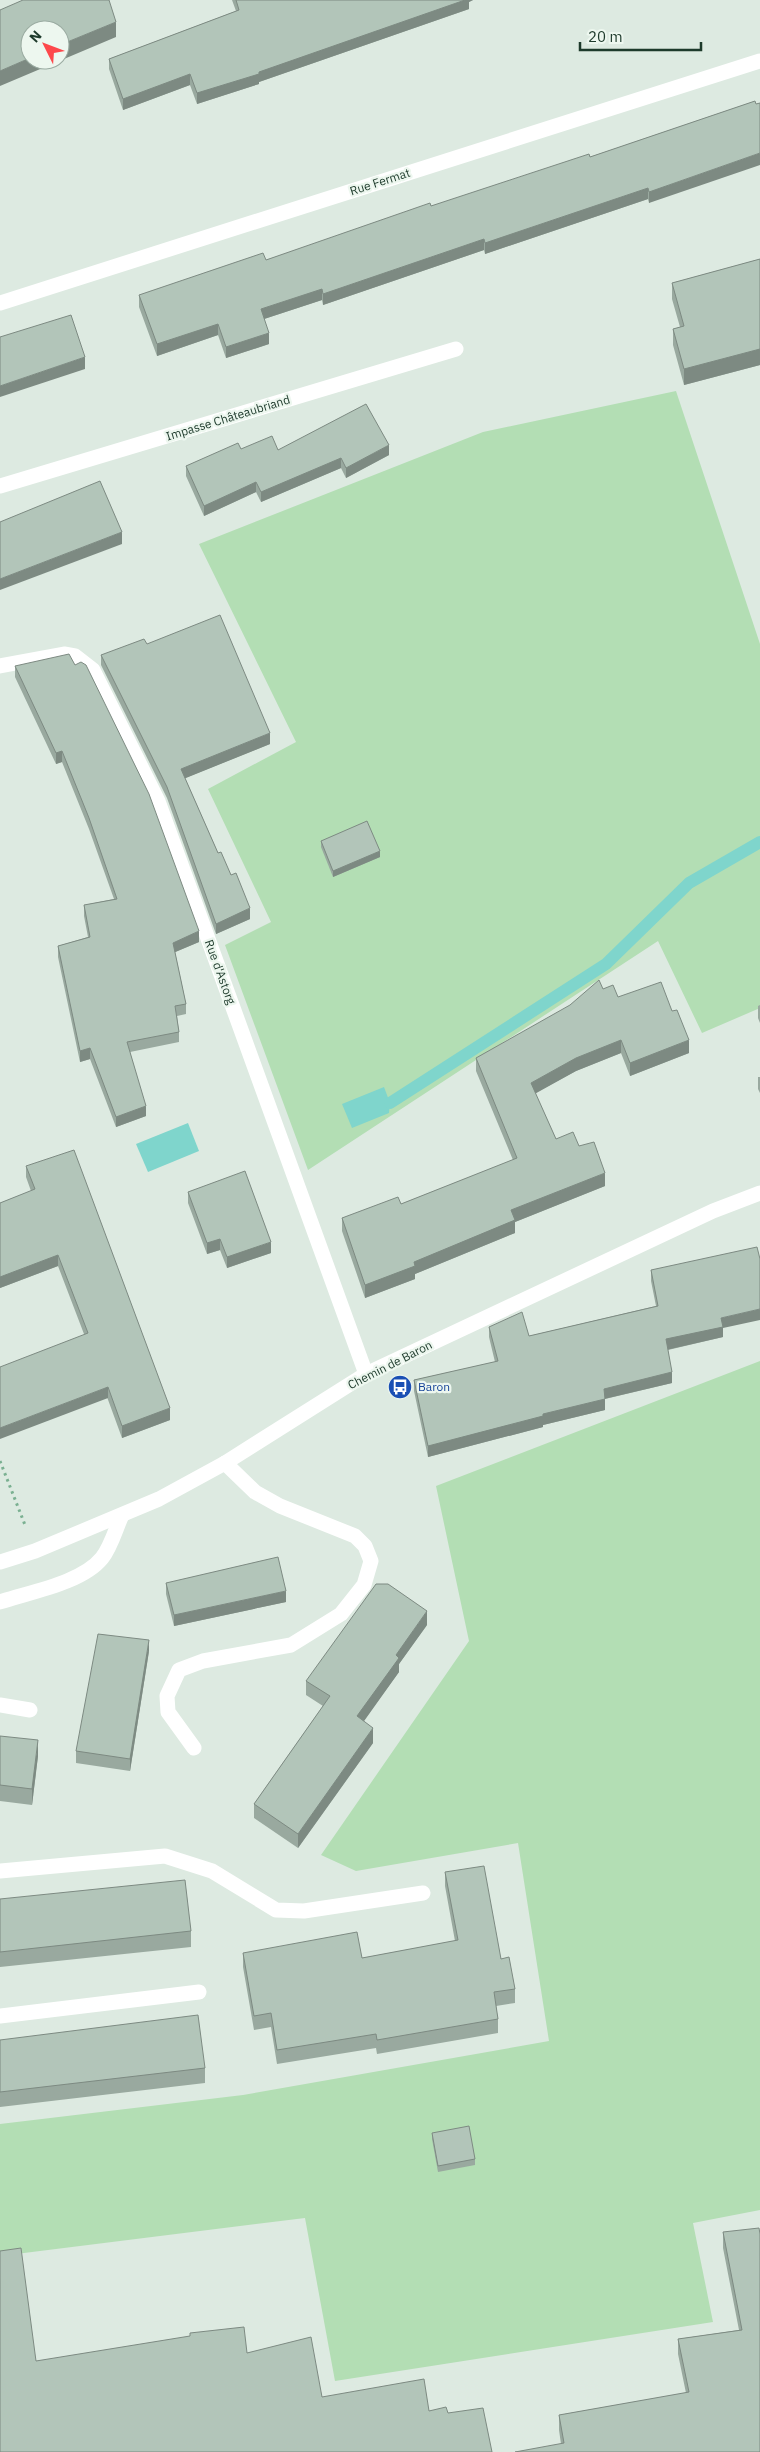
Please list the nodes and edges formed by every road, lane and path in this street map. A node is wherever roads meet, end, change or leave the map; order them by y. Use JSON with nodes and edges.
{"nodes":[{"id":1,"x":760,"y":61,"type":"edge"},
{"id":2,"x":0,"y":303,"type":"edge"},
{"id":3,"x":456,"y":349,"type":"dead end"},
{"id":4,"x":0,"y":486,"type":"edge"},
{"id":5,"x":0,"y":666,"type":"edge"},
{"id":6,"x":760,"y":1193,"type":"edge"},
{"id":7,"x":366,"y":1374,"type":"junction"},
{"id":8,"x":0,"y":1461,"type":"edge"},
{"id":9,"x":225,"y":1462,"type":"junction"},
{"id":10,"x":122,"y":1515,"type":"junction"},
{"id":11,"x":35,"y":1551,"type":"junction"},
{"id":12,"x":0,"y":1562,"type":"edge"},
{"id":13,"x":0,"y":1602,"type":"edge"},
{"id":14,"x":0,"y":1705,"type":"edge"},
{"id":15,"x":30,"y":1710,"type":"dead end"},
{"id":16,"x":194,"y":1748,"type":"dead end"},
{"id":17,"x":0,"y":1871,"type":"edge"},
{"id":18,"x":423,"y":1893,"type":"dead end"},
{"id":19,"x":199,"y":1992,"type":"dead end"},
{"id":20,"x":0,"y":2016,"type":"edge"}],
"edges":[{"from":1,"to":2,"type":"street","name":"Rue Fermat"},
{"from":3,"to":4,"type":"street","name":"Impasse Châteaubriand"},
{"from":5,"to":7,"type":"street","name":"Rue d'Astorg"},
{"from":6,"to":7,"type":"street","name":"Chemin de Baron"},
{"from":7,"to":9,"type":"street","name":"Chemin de Baron"},
{"from":8,"to":11,"type":"path"},
{"from":9,"to":10,"type":"street","name":"Chemin de Baron"},
{"from":9,"to":16,"type":"street"},
{"from":10,"to":11,"type":"street","name":"Chemin de Baron"},
{"from":10,"to":13,"type":"street"},
{"from":11,"to":12,"type":"street","name":"Chemin de Baron"},
{"from":14,"to":15,"type":"street"},
{"from":17,"to":18,"type":"street"},
{"from":19,"to":20,"type":"street"}]}
